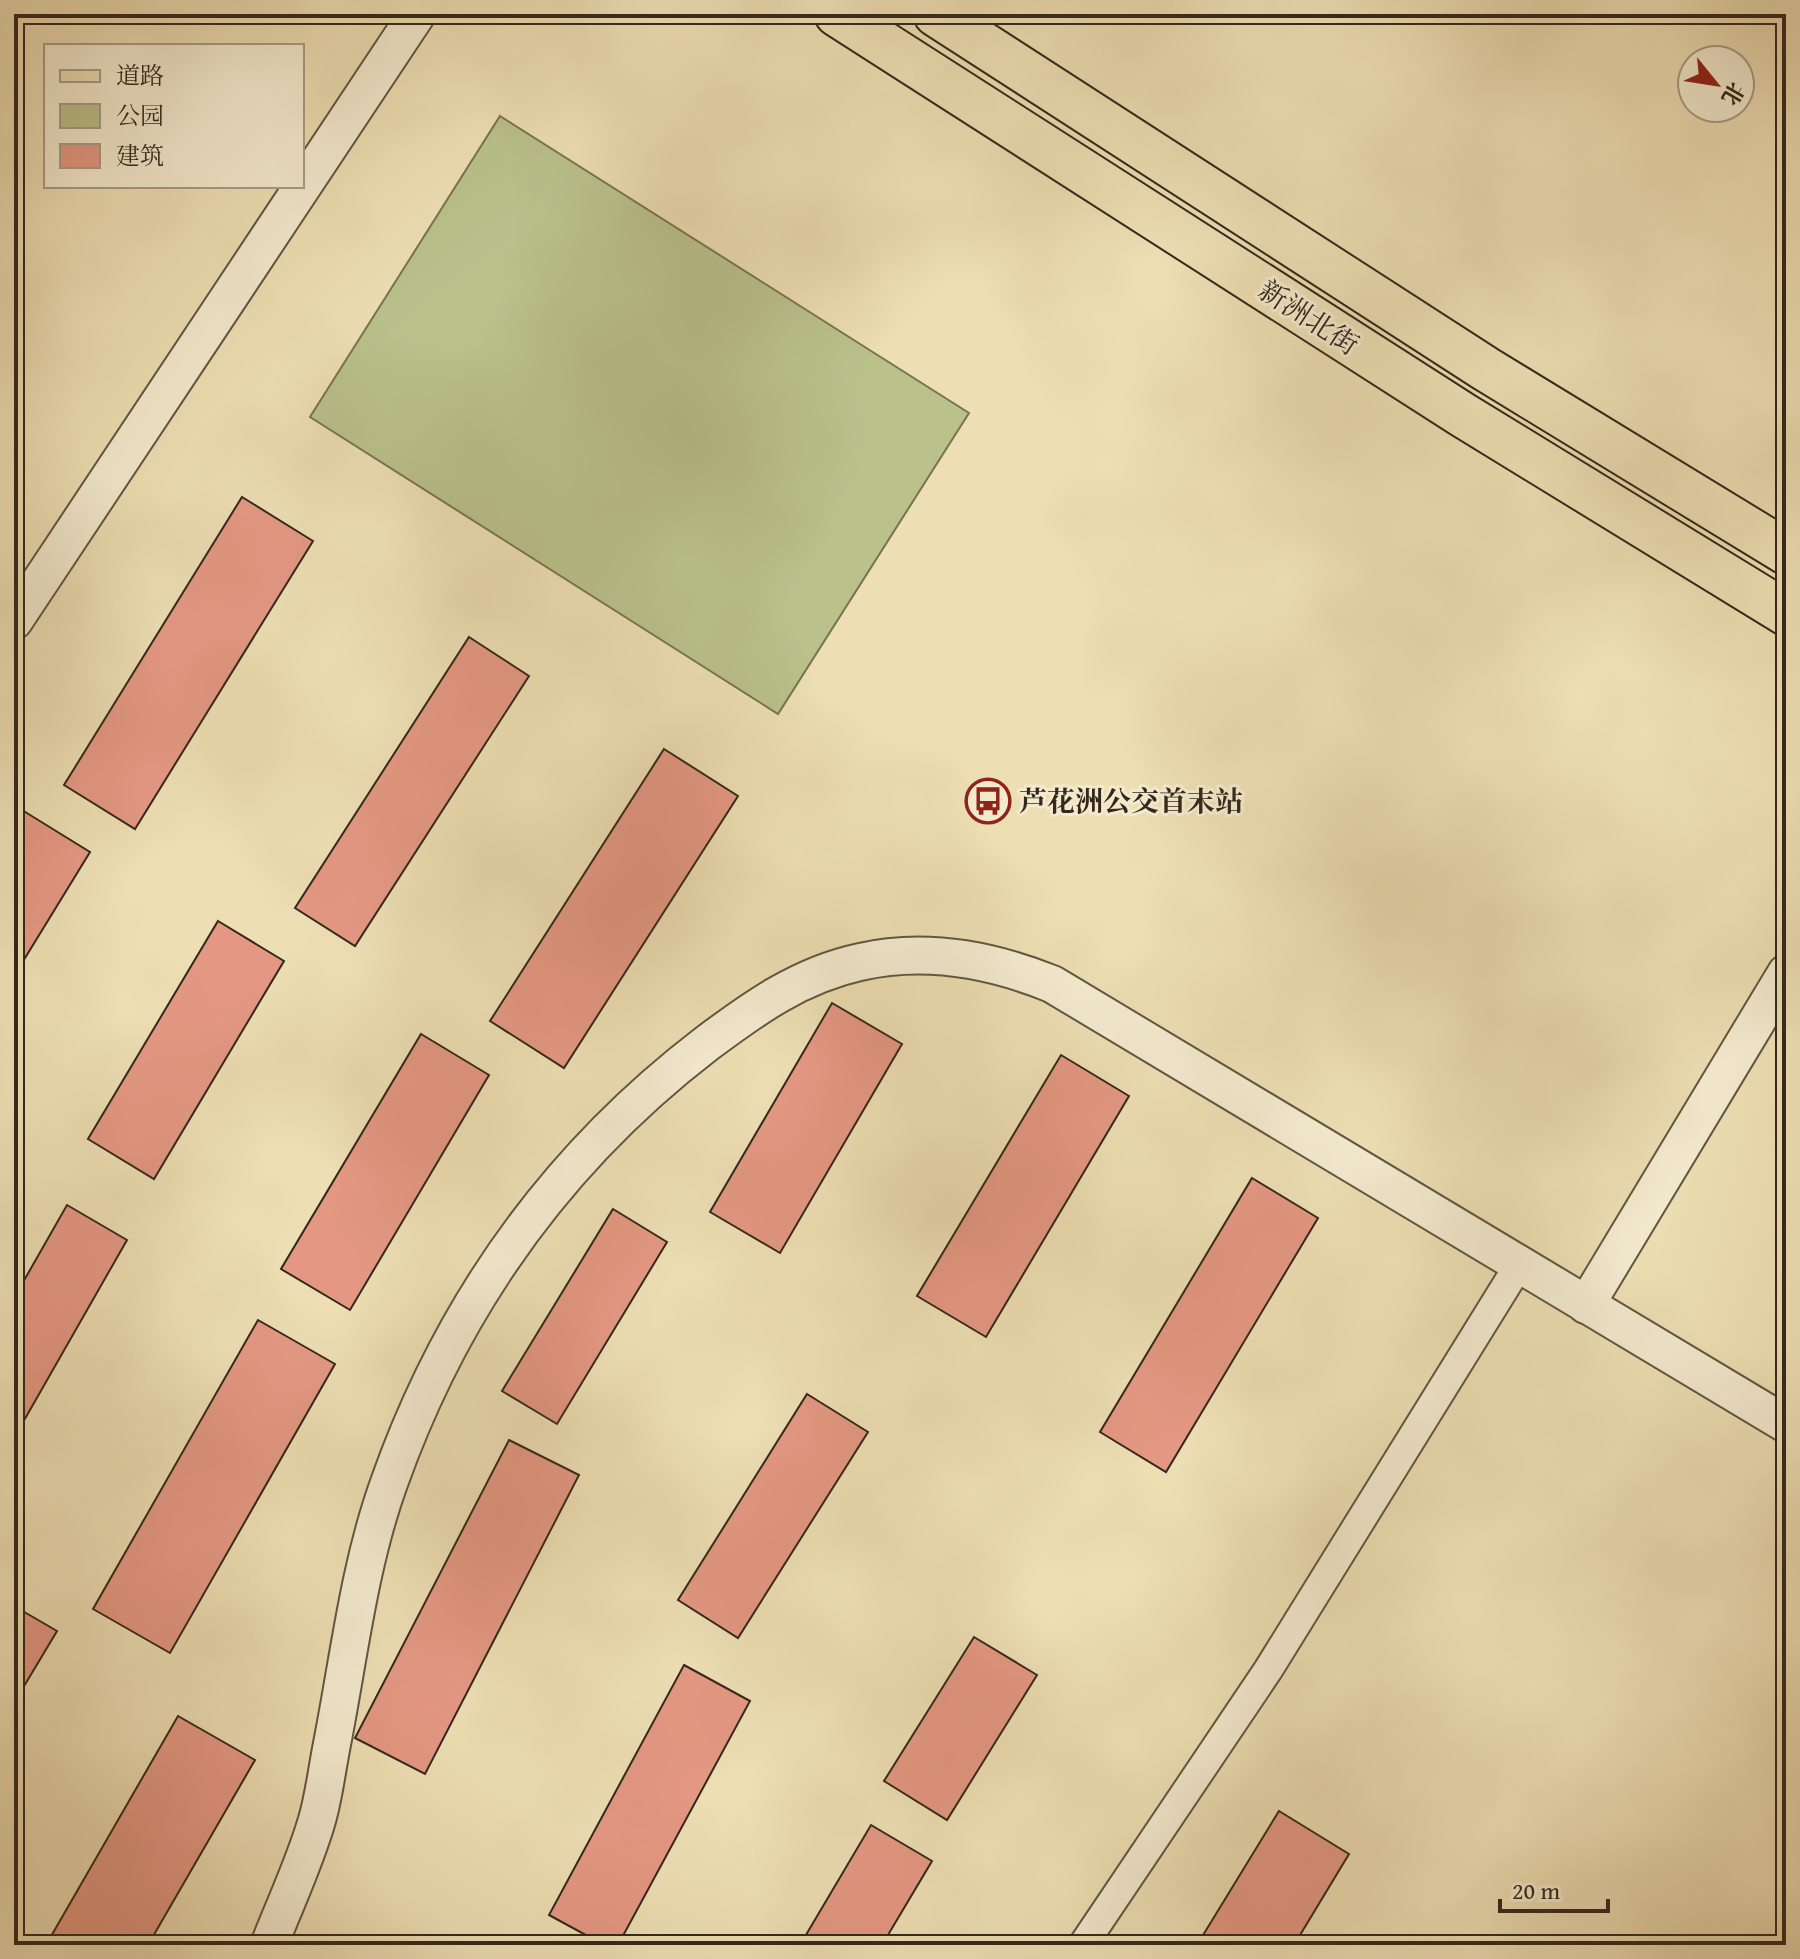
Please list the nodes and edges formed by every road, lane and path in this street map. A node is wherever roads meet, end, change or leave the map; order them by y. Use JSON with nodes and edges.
{"nodes":[{"id":1,"x":417,"y":14,"type":"edge"},
{"id":2,"x":837,"y":14,"type":"edge"},
{"id":3,"x":936,"y":14,"type":"edge"},
{"id":4,"x":304,"y":184,"type":"edge"},
{"id":5,"x":301,"y":188,"type":"edge"},
{"id":6,"x":1786,"y":552,"type":"edge"},
{"id":7,"x":1786,"y":613,"type":"edge"},
{"id":8,"x":14,"y":621,"type":"edge"},
{"id":9,"x":1786,"y":973,"type":"edge"},
{"id":10,"x":1519,"y":1265,"type":"junction"},
{"id":11,"x":1586,"y":1305,"type":"junction"},
{"id":12,"x":1786,"y":1424,"type":"edge"},
{"id":13,"x":269,"y":1945,"type":"edge"},
{"id":14,"x":1083,"y":1945,"type":"edge"}],
"edges":[{"from":1,"to":4,"type":"street"},
{"from":2,"to":7,"type":"main road","name":"新洲北街"},
{"from":3,"to":6,"type":"main road","name":"新洲北街"},
{"from":5,"to":8,"type":"street"},
{"from":9,"to":11,"type":"street"},
{"from":10,"to":11,"type":"street"},
{"from":10,"to":13,"type":"street"},
{"from":10,"to":14,"type":"street"},
{"from":11,"to":12,"type":"street"}]}
